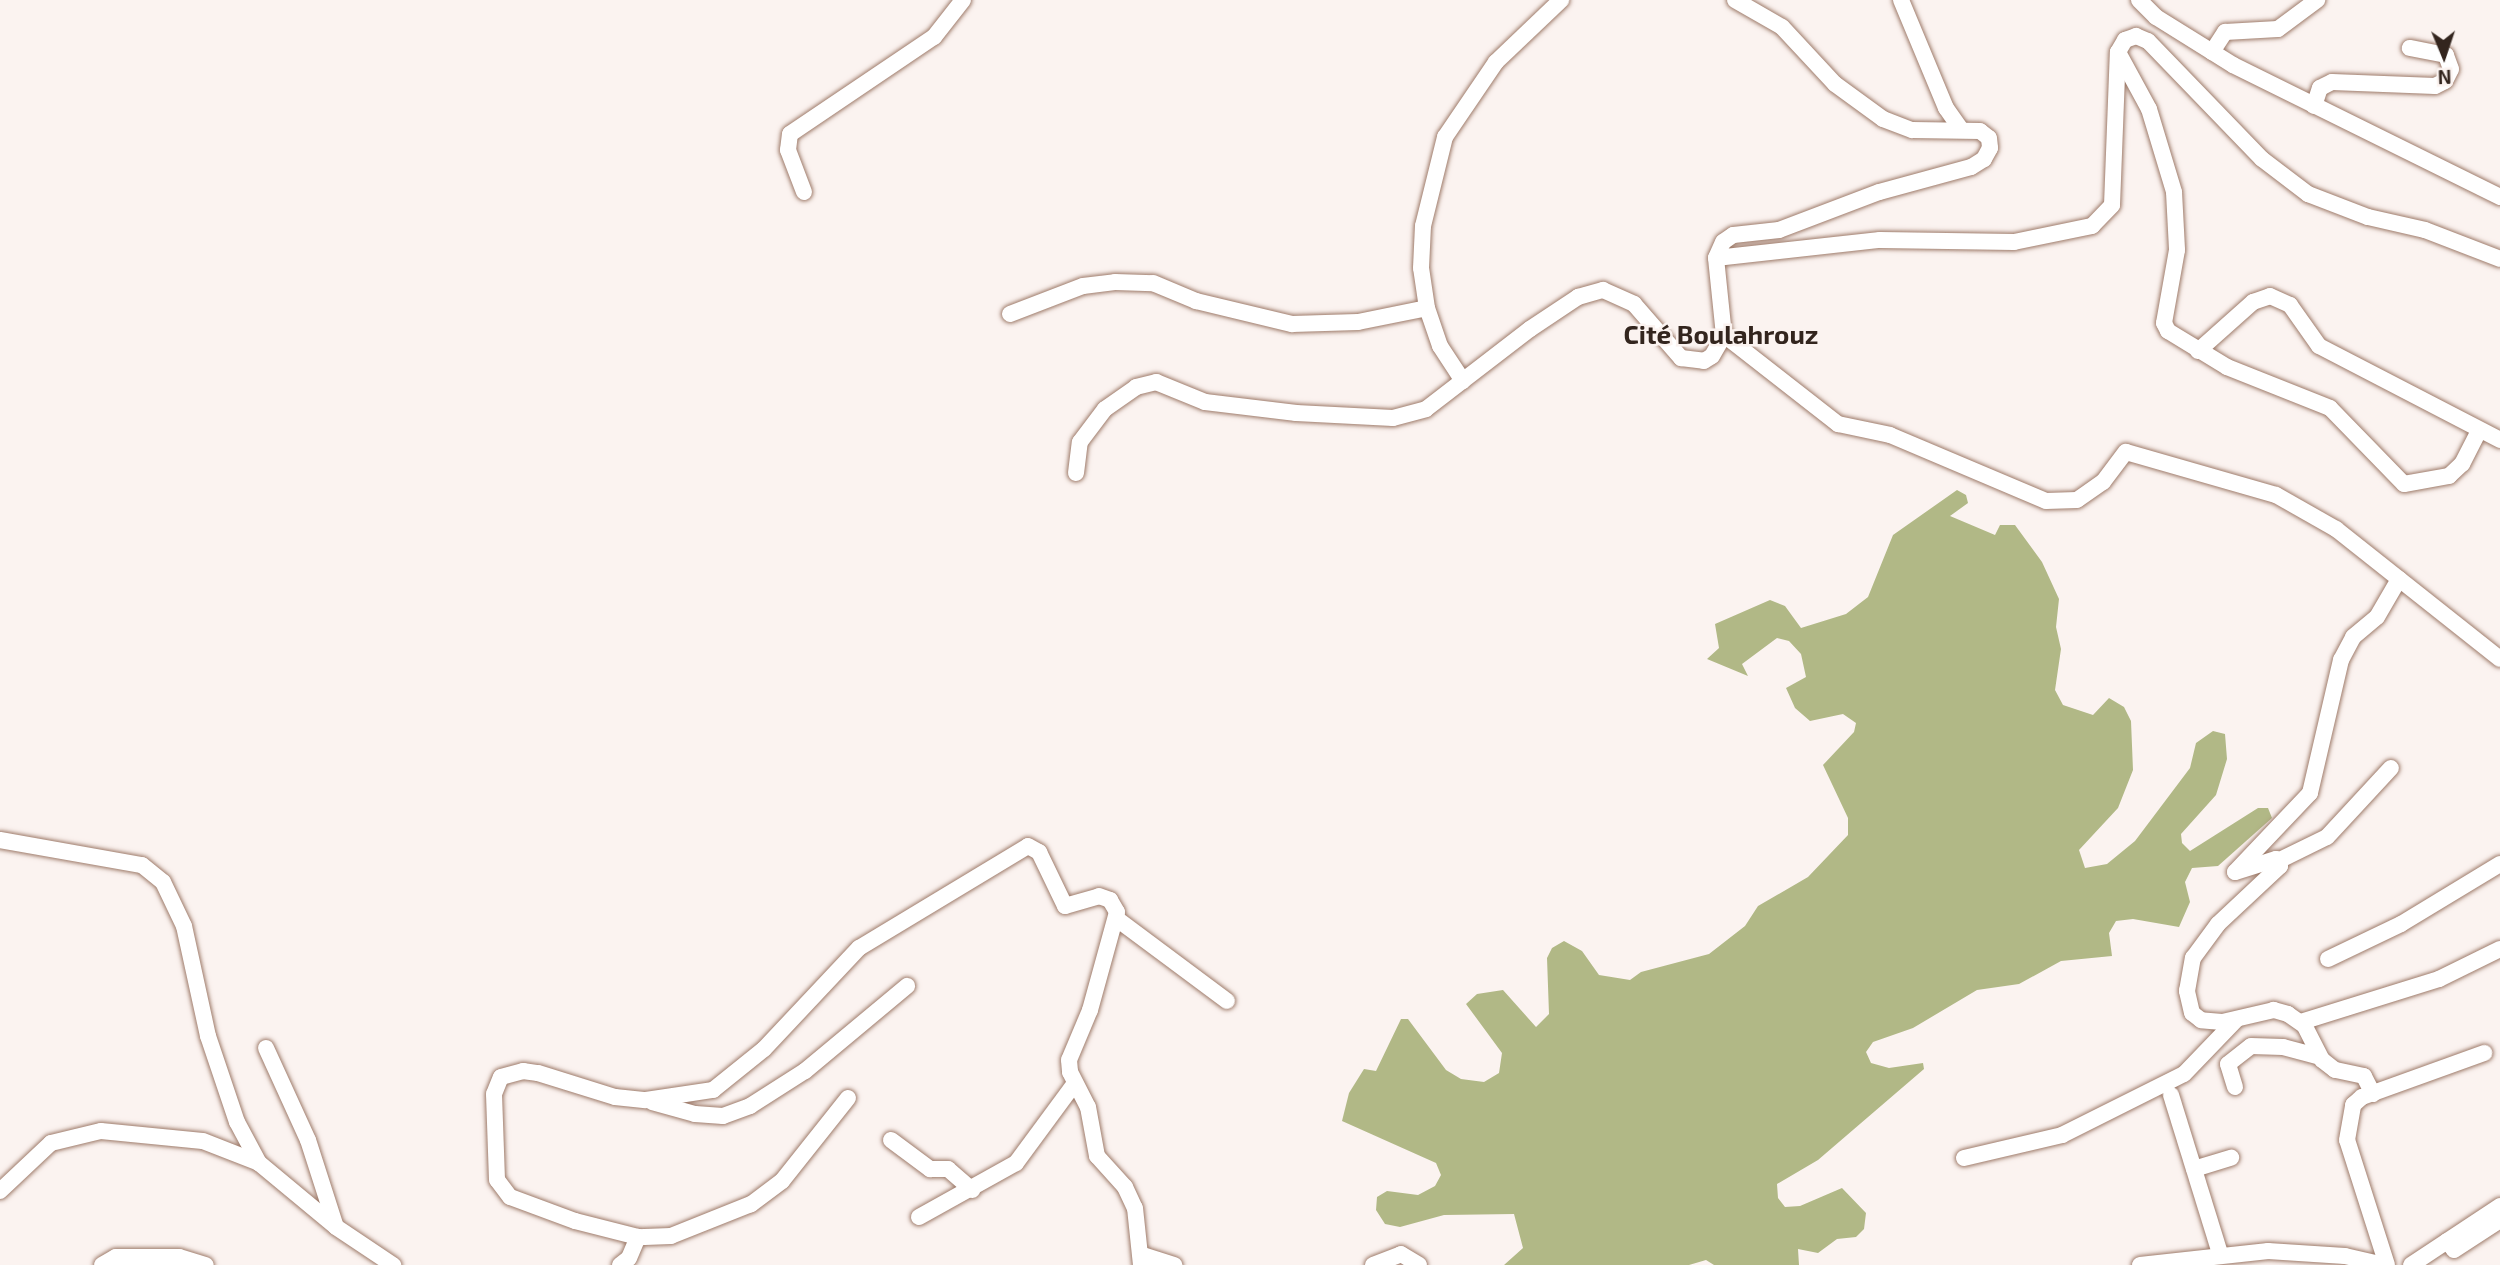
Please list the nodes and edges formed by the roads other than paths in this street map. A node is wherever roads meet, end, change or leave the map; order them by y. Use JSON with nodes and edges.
{"nodes":[{"id":1,"x":963,"y":0,"type":"edge"},
{"id":2,"x":1561,"y":0,"type":"edge"},
{"id":3,"x":1735,"y":0,"type":"edge"},
{"id":4,"x":1901,"y":0,"type":"edge"},
{"id":5,"x":2139,"y":0,"type":"edge"},
{"id":6,"x":2317,"y":0,"type":"edge"},
{"id":7,"x":2410,"y":48,"type":"dead end"},
{"id":8,"x":2119,"y":52,"type":"junction"},
{"id":9,"x":2212,"y":52,"type":"junction"},
{"id":10,"x":2314,"y":106,"type":"junction"},
{"id":11,"x":1959,"y":128,"type":"junction"},
{"id":12,"x":804,"y":192,"type":"dead end"},
{"id":13,"x":2500,"y":197,"type":"edge"},
{"id":14,"x":1716,"y":258,"type":"junction"},
{"id":15,"x":2500,"y":260,"type":"edge"},
{"id":16,"x":1427,"y":308,"type":"junction"},
{"id":17,"x":1010,"y":314,"type":"dead end"},
{"id":18,"x":1724,"y":335,"type":"junction"},
{"id":19,"x":2198,"y":351,"type":"junction"},
{"id":20,"x":1463,"y":381,"type":"junction"},
{"id":21,"x":2493,"y":433,"type":"edge"},
{"id":22,"x":1076,"y":473,"type":"dead end"},
{"id":23,"x":2399,"y":579,"type":"junction"},
{"id":24,"x":2500,"y":659,"type":"edge"},
{"id":25,"x":2391,"y":768,"type":"dead end"},
{"id":26,"x":0,"y":840,"type":"edge"},
{"id":27,"x":2280,"y":860,"type":"junction"},
{"id":28,"x":2500,"y":864,"type":"edge"},
{"id":29,"x":1117,"y":919,"type":"junction"},
{"id":30,"x":2500,"y":949,"type":"edge"},
{"id":31,"x":2328,"y":959,"type":"dead end"},
{"id":32,"x":907,"y":986,"type":"dead end"},
{"id":33,"x":1227,"y":1001,"type":"dead end"},
{"id":34,"x":2237,"y":1019,"type":"junction"},
{"id":35,"x":2301,"y":1023,"type":"junction"},
{"id":36,"x":266,"y":1048,"type":"dead end"},
{"id":37,"x":2484,"y":1053,"type":"dead end"},
{"id":38,"x":2318,"y":1056,"type":"junction"},
{"id":39,"x":1075,"y":1083,"type":"junction"},
{"id":40,"x":2235,"y":1087,"type":"dead end"},
{"id":41,"x":2373,"y":1094,"type":"junction"},
{"id":42,"x":2171,"y":1095,"type":"dead end"},
{"id":43,"x":848,"y":1097,"type":"dead end"},
{"id":44,"x":646,"y":1100,"type":"junction"},
{"id":45,"x":891,"y":1140,"type":"dead end"},
{"id":46,"x":1964,"y":1158,"type":"dead end"},
{"id":47,"x":2231,"y":1158,"type":"dead end"},
{"id":48,"x":259,"y":1163,"type":"junction"},
{"id":49,"x":2194,"y":1169,"type":"junction"},
{"id":50,"x":972,"y":1190,"type":"junction"},
{"id":51,"x":0,"y":1191,"type":"edge"},
{"id":52,"x":2500,"y":1206,"type":"edge"},
{"id":53,"x":919,"y":1217,"type":"dead end"},
{"id":54,"x":2500,"y":1220,"type":"edge"},
{"id":55,"x":336,"y":1227,"type":"junction"},
{"id":56,"x":638,"y":1237,"type":"junction"},
{"id":57,"x":2447,"y":1241,"type":"junction"},
{"id":58,"x":2220,"y":1253,"type":"junction"},
{"id":59,"x":1142,"y":1260,"type":"edge"},
{"id":60,"x":102,"y":1265,"type":"edge"},
{"id":61,"x":206,"y":1265,"type":"edge"},
{"id":62,"x":393,"y":1265,"type":"edge"},
{"id":63,"x":620,"y":1265,"type":"edge"},
{"id":64,"x":1174,"y":1265,"type":"edge"},
{"id":65,"x":1373,"y":1265,"type":"edge"},
{"id":66,"x":1419,"y":1265,"type":"edge"},
{"id":67,"x":2140,"y":1265,"type":"edge"},
{"id":68,"x":2385,"y":1265,"type":"edge"},
{"id":69,"x":2411,"y":1265,"type":"edge"}],
"edges":[{"from":1,"to":12,"type":"street"},
{"from":2,"to":16,"type":"street"},
{"from":3,"to":11,"type":"street"},
{"from":4,"to":11,"type":"street"},
{"from":5,"to":9,"type":"street"},
{"from":6,"to":9,"type":"street"},
{"from":7,"to":10,"type":"street"},
{"from":8,"to":14,"type":"street"},
{"from":8,"to":15,"type":"street"},
{"from":8,"to":19,"type":"street"},
{"from":9,"to":10,"type":"street"},
{"from":10,"to":13,"type":"street"},
{"from":11,"to":14,"type":"street"},
{"from":14,"to":18,"type":"street"},
{"from":16,"to":17,"type":"street"},
{"from":16,"to":20,"type":"street"},
{"from":18,"to":20,"type":"street"},
{"from":18,"to":23,"type":"street"},
{"from":19,"to":21,"type":"street"},
{"from":19,"to":21,"type":"street"},
{"from":20,"to":22,"type":"street"},
{"from":23,"to":24,"type":"street"},
{"from":23,"to":27,"type":"street"},
{"from":25,"to":27,"type":"street"},
{"from":26,"to":48,"type":"street"},
{"from":27,"to":34,"type":"street"},
{"from":28,"to":31,"type":"street"},
{"from":29,"to":33,"type":"street"},
{"from":29,"to":39,"type":"street"},
{"from":29,"to":44,"type":"street"},
{"from":30,"to":35,"type":"street"},
{"from":32,"to":44,"type":"street"},
{"from":34,"to":35,"type":"street"},
{"from":34,"to":46,"type":"street"},
{"from":35,"to":38,"type":"street"},
{"from":36,"to":55,"type":"street"},
{"from":37,"to":41,"type":"street"},
{"from":38,"to":40,"type":"street"},
{"from":38,"to":41,"type":"street"},
{"from":39,"to":50,"type":"street"},
{"from":39,"to":59,"type":"street"},
{"from":41,"to":68,"type":"street"},
{"from":42,"to":49,"type":"street"},
{"from":43,"to":56,"type":"street"},
{"from":44,"to":56,"type":"street"},
{"from":45,"to":50,"type":"street"},
{"from":47,"to":49,"type":"street"},
{"from":48,"to":51,"type":"street"},
{"from":48,"to":55,"type":"street"},
{"from":49,"to":58,"type":"street"},
{"from":50,"to":53,"type":"street"},
{"from":52,"to":57,"type":"street"},
{"from":54,"to":57,"type":"street"},
{"from":55,"to":62,"type":"street"},
{"from":56,"to":63,"type":"street"},
{"from":57,"to":69,"type":"street"},
{"from":58,"to":67,"type":"street"},
{"from":58,"to":68,"type":"street"},
{"from":59,"to":64,"type":"street"},
{"from":60,"to":61,"type":"street"},
{"from":65,"to":66,"type":"street"}]}
